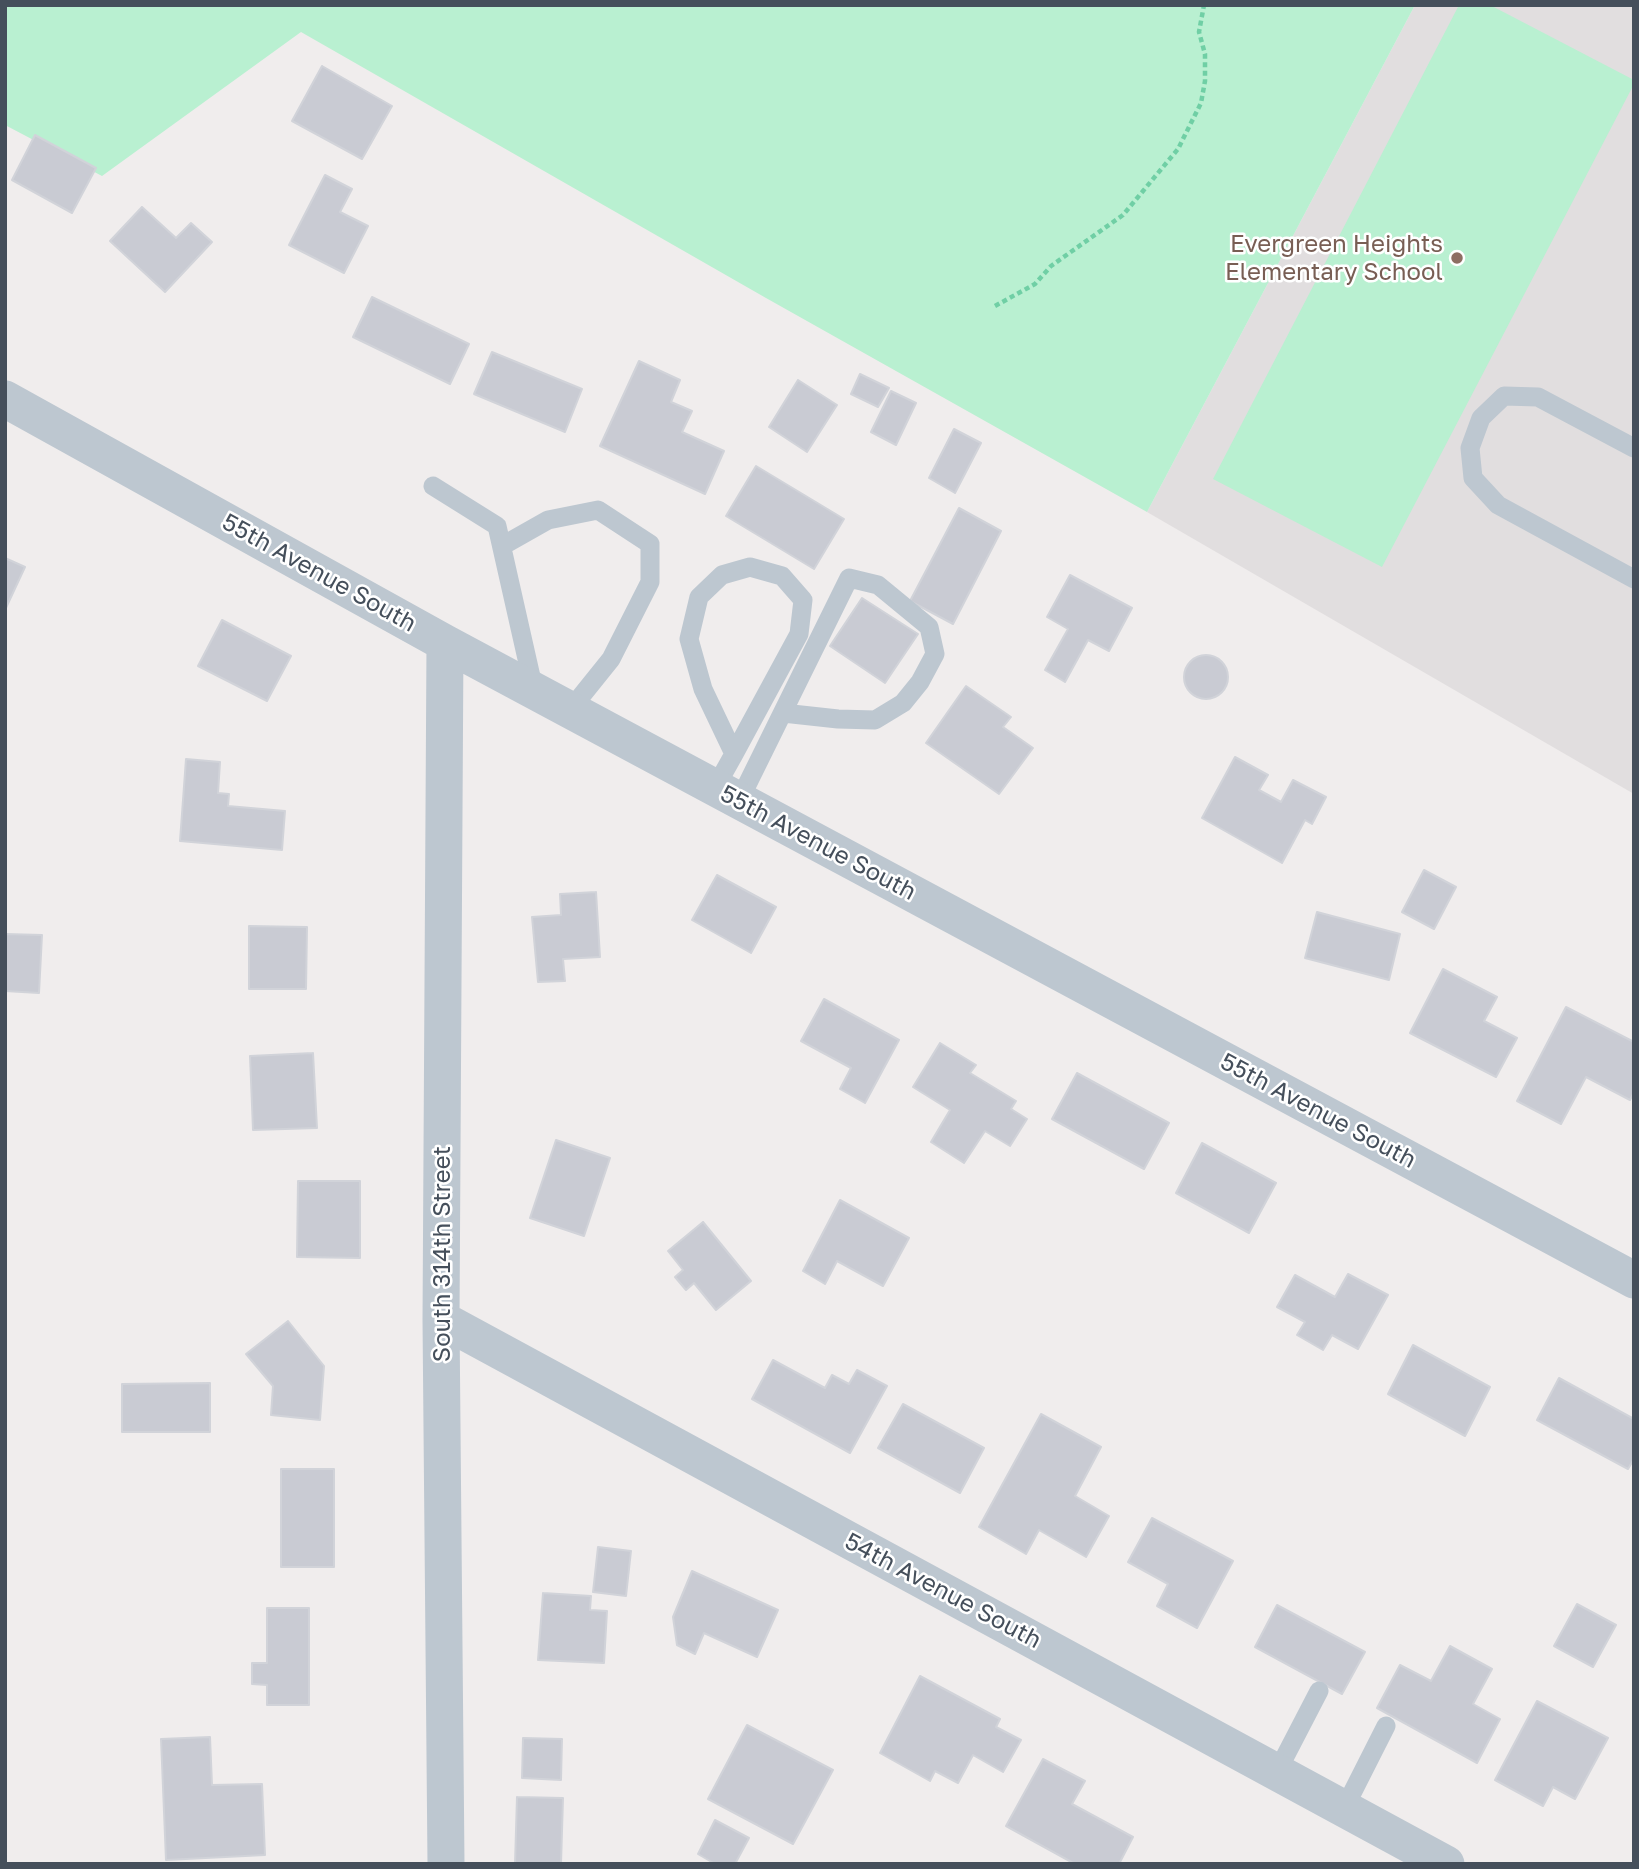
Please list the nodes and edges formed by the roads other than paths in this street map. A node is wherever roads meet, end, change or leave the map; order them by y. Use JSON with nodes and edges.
{"nodes":[{"id":1,"x":5,"y":399,"type":"edge"},
{"id":2,"x":1634,"y":448,"type":"edge"},
{"id":3,"x":433,"y":486,"type":"dead end"},
{"id":4,"x":502,"y":546,"type":"junction"},
{"id":5,"x":1634,"y":579,"type":"edge"},
{"id":6,"x":445,"y":643,"type":"junction"},
{"id":7,"x":534,"y":691,"type":"junction"},
{"id":8,"x":570,"y":710,"type":"junction"},
{"id":9,"x":783,"y":713,"type":"junction"},
{"id":10,"x":734,"y":754,"type":"junction"},
{"id":11,"x":727,"y":794,"type":"junction"},
{"id":12,"x":1634,"y":1280,"type":"edge"},
{"id":13,"x":441,"y":1319,"type":"junction"},
{"id":14,"x":1319,"y":1691,"type":"dead end"},
{"id":15,"x":1386,"y":1726,"type":"dead end"},
{"id":16,"x":1277,"y":1772,"type":"junction"},
{"id":17,"x":1344,"y":1809,"type":"junction"},
{"id":18,"x":446,"y":1864,"type":"edge"},
{"id":19,"x":1446,"y":1864,"type":"edge"}],
"edges":[{"from":1,"to":6,"type":"street","name":"55th Avenue South"},
{"from":2,"to":5,"type":"lane"},
{"from":3,"to":4,"type":"lane"},
{"from":4,"to":7,"type":"lane"},
{"from":4,"to":8,"type":"lane"},
{"from":6,"to":7,"type":"street","name":"55th Avenue South"},
{"from":6,"to":13,"type":"street","name":"South 314th Street"},
{"from":7,"to":8,"type":"street","name":"55th Avenue South"},
{"from":8,"to":11,"type":"street","name":"55th Avenue South"},
{"from":9,"to":9,"type":"lane"},
{"from":9,"to":11,"type":"lane"},
{"from":10,"to":10,"type":"lane"},
{"from":10,"to":11,"type":"lane"},
{"from":11,"to":12,"type":"street","name":"55th Avenue South"},
{"from":13,"to":16,"type":"street","name":"54th Avenue South"},
{"from":13,"to":18,"type":"street","name":"South 314th Street"},
{"from":14,"to":16,"type":"lane"},
{"from":15,"to":17,"type":"lane"},
{"from":16,"to":17,"type":"street","name":"54th Avenue South"},
{"from":17,"to":19,"type":"street","name":"54th Avenue South"}]}
